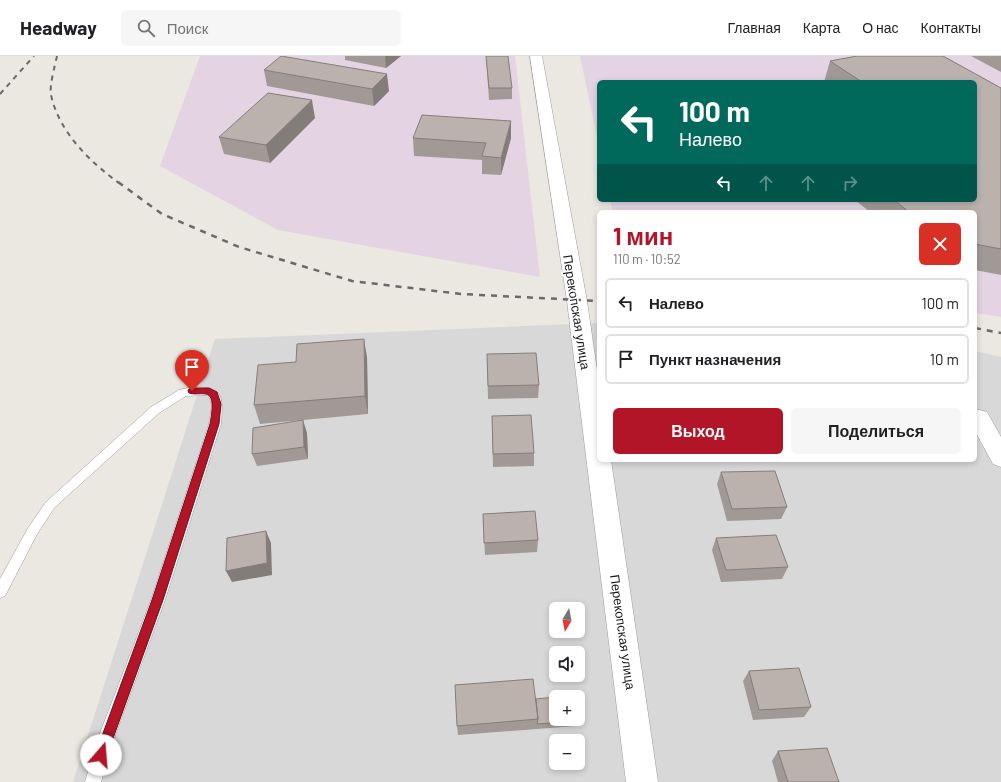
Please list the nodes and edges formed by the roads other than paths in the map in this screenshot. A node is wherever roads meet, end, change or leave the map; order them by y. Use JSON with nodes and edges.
{"nodes":[{"id":1,"x":536,"y":56,"type":"edge"},
{"id":2,"x":979,"y":418,"type":"dead end"},
{"id":3,"x":597,"y":448,"type":"edge"},
{"id":4,"x":1001,"y":458,"type":"edge"},
{"id":5,"x":599,"y":462,"type":"edge"},
{"id":6,"x":0,"y":592,"type":"edge"},
{"id":7,"x":93,"y":782,"type":"edge"},
{"id":8,"x":642,"y":782,"type":"edge"}],
"edges":[{"from":1,"to":3,"type":"street","name":"Перекопская улица"},
{"from":2,"to":4,"type":"street"},
{"from":5,"to":8,"type":"street","name":"Перекопская улица"},
{"from":6,"to":7,"type":"lane"}]}
